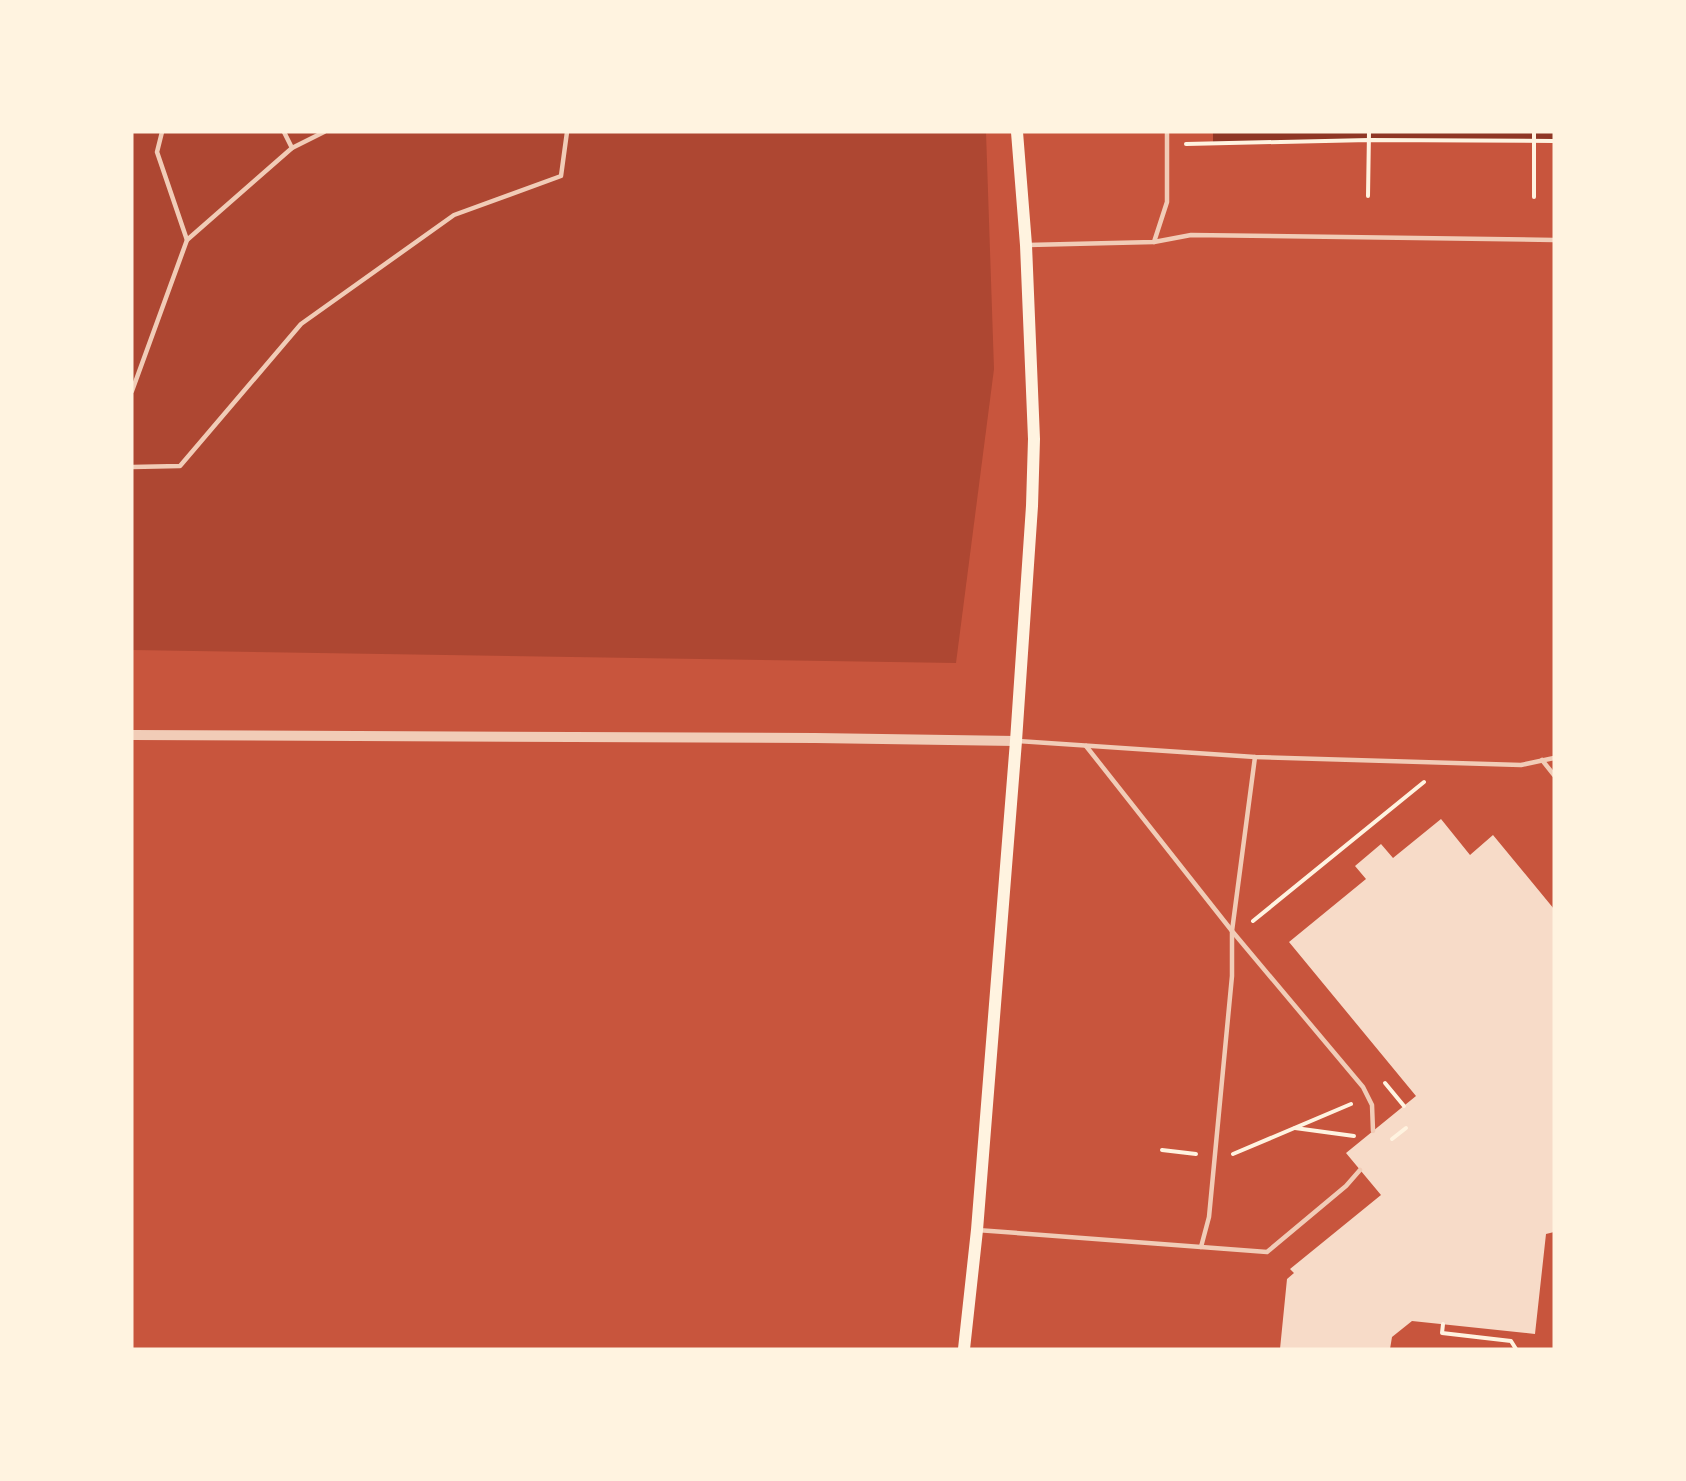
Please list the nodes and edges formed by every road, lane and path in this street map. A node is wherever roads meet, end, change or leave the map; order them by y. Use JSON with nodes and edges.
{"nodes":[{"id":1,"x":162,"y":132,"type":"edge"},
{"id":2,"x":284,"y":132,"type":"edge"},
{"id":3,"x":324,"y":132,"type":"edge"},
{"id":4,"x":567,"y":132,"type":"edge"},
{"id":5,"x":1017,"y":132,"type":"edge"},
{"id":6,"x":1167,"y":132,"type":"edge"},
{"id":7,"x":1369,"y":132,"type":"edge"},
{"id":8,"x":1534,"y":132,"type":"edge"},
{"id":9,"x":1369,"y":140,"type":"junction"},
{"id":10,"x":1534,"y":141,"type":"junction"},
{"id":11,"x":1554,"y":141,"type":"edge"},
{"id":12,"x":1167,"y":144,"type":"junction"},
{"id":13,"x":292,"y":148,"type":"junction"},
{"id":14,"x":1368,"y":196,"type":"dead end"},
{"id":15,"x":1534,"y":197,"type":"dead end"},
{"id":16,"x":187,"y":240,"type":"junction"},
{"id":17,"x":1554,"y":240,"type":"edge"},
{"id":18,"x":1154,"y":243,"type":"junction"},
{"id":19,"x":1026,"y":245,"type":"junction"},
{"id":20,"x":132,"y":391,"type":"edge"},
{"id":21,"x":132,"y":467,"type":"edge"},
{"id":22,"x":132,"y":735,"type":"edge"},
{"id":23,"x":1016,"y":741,"type":"junction"},
{"id":24,"x":1086,"y":746,"type":"junction"},
{"id":25,"x":1255,"y":757,"type":"junction"},
{"id":26,"x":1554,"y":758,"type":"edge"},
{"id":27,"x":1542,"y":760,"type":"junction"},
{"id":28,"x":1554,"y":775,"type":"edge"},
{"id":29,"x":1427,"y":780,"type":"dead end"},
{"id":30,"x":1260,"y":930,"type":"dead end"},
{"id":31,"x":1232,"y":931,"type":"junction"},
{"id":32,"x":1383,"y":1081,"type":"dead end"},
{"id":33,"x":1352,"y":1104,"type":"dead end"},
{"id":34,"x":1404,"y":1106,"type":"dead end"},
{"id":35,"x":1294,"y":1128,"type":"junction"},
{"id":36,"x":1406,"y":1128,"type":"dead end"},
{"id":37,"x":1373,"y":1131,"type":"dead end"},
{"id":38,"x":1354,"y":1136,"type":"dead end"},
{"id":39,"x":1392,"y":1139,"type":"dead end"},
{"id":40,"x":1162,"y":1150,"type":"dead end"},
{"id":41,"x":1195,"y":1154,"type":"dead end"},
{"id":42,"x":1226,"y":1157,"type":"dead end"},
{"id":43,"x":1360,"y":1170,"type":"dead end"},
{"id":44,"x":977,"y":1230,"type":"junction"},
{"id":45,"x":1201,"y":1247,"type":"junction"},
{"id":46,"x":1443,"y":1324,"type":"dead end"},
{"id":47,"x":964,"y":1349,"type":"edge"},
{"id":48,"x":1516,"y":1349,"type":"edge"}],
"edges":[{"from":1,"to":16,"type":"lane"},
{"from":2,"to":13,"type":"lane"},
{"from":3,"to":13,"type":"lane"},
{"from":4,"to":21,"type":"lane"},
{"from":5,"to":19,"type":"main road"},
{"from":6,"to":12,"type":"lane"},
{"from":7,"to":9,"type":"path"},
{"from":8,"to":10,"type":"path"},
{"from":9,"to":10,"type":"path"},
{"from":9,"to":12,"type":"path"},
{"from":9,"to":14,"type":"path"},
{"from":10,"to":11,"type":"path"},
{"from":10,"to":15,"type":"path"},
{"from":12,"to":18,"type":"lane"},
{"from":13,"to":16,"type":"lane"},
{"from":16,"to":20,"type":"lane"},
{"from":17,"to":18,"type":"lane"},
{"from":18,"to":19,"type":"lane"},
{"from":19,"to":23,"type":"main road"},
{"from":22,"to":23,"type":"street"},
{"from":23,"to":24,"type":"lane"},
{"from":23,"to":44,"type":"main road"},
{"from":24,"to":25,"type":"lane"},
{"from":24,"to":31,"type":"lane"},
{"from":25,"to":27,"type":"lane"},
{"from":25,"to":31,"type":"lane"},
{"from":26,"to":27,"type":"lane"},
{"from":27,"to":28,"type":"lane"},
{"from":29,"to":30,"type":"path"},
{"from":31,"to":37,"type":"lane"},
{"from":31,"to":45,"type":"lane"},
{"from":32,"to":34,"type":"path"},
{"from":33,"to":35,"type":"path"},
{"from":35,"to":38,"type":"path"},
{"from":35,"to":42,"type":"path"},
{"from":36,"to":39,"type":"path"},
{"from":40,"to":41,"type":"path"},
{"from":43,"to":45,"type":"lane"},
{"from":44,"to":45,"type":"lane"},
{"from":44,"to":47,"type":"main road"},
{"from":46,"to":48,"type":"path"}]}
